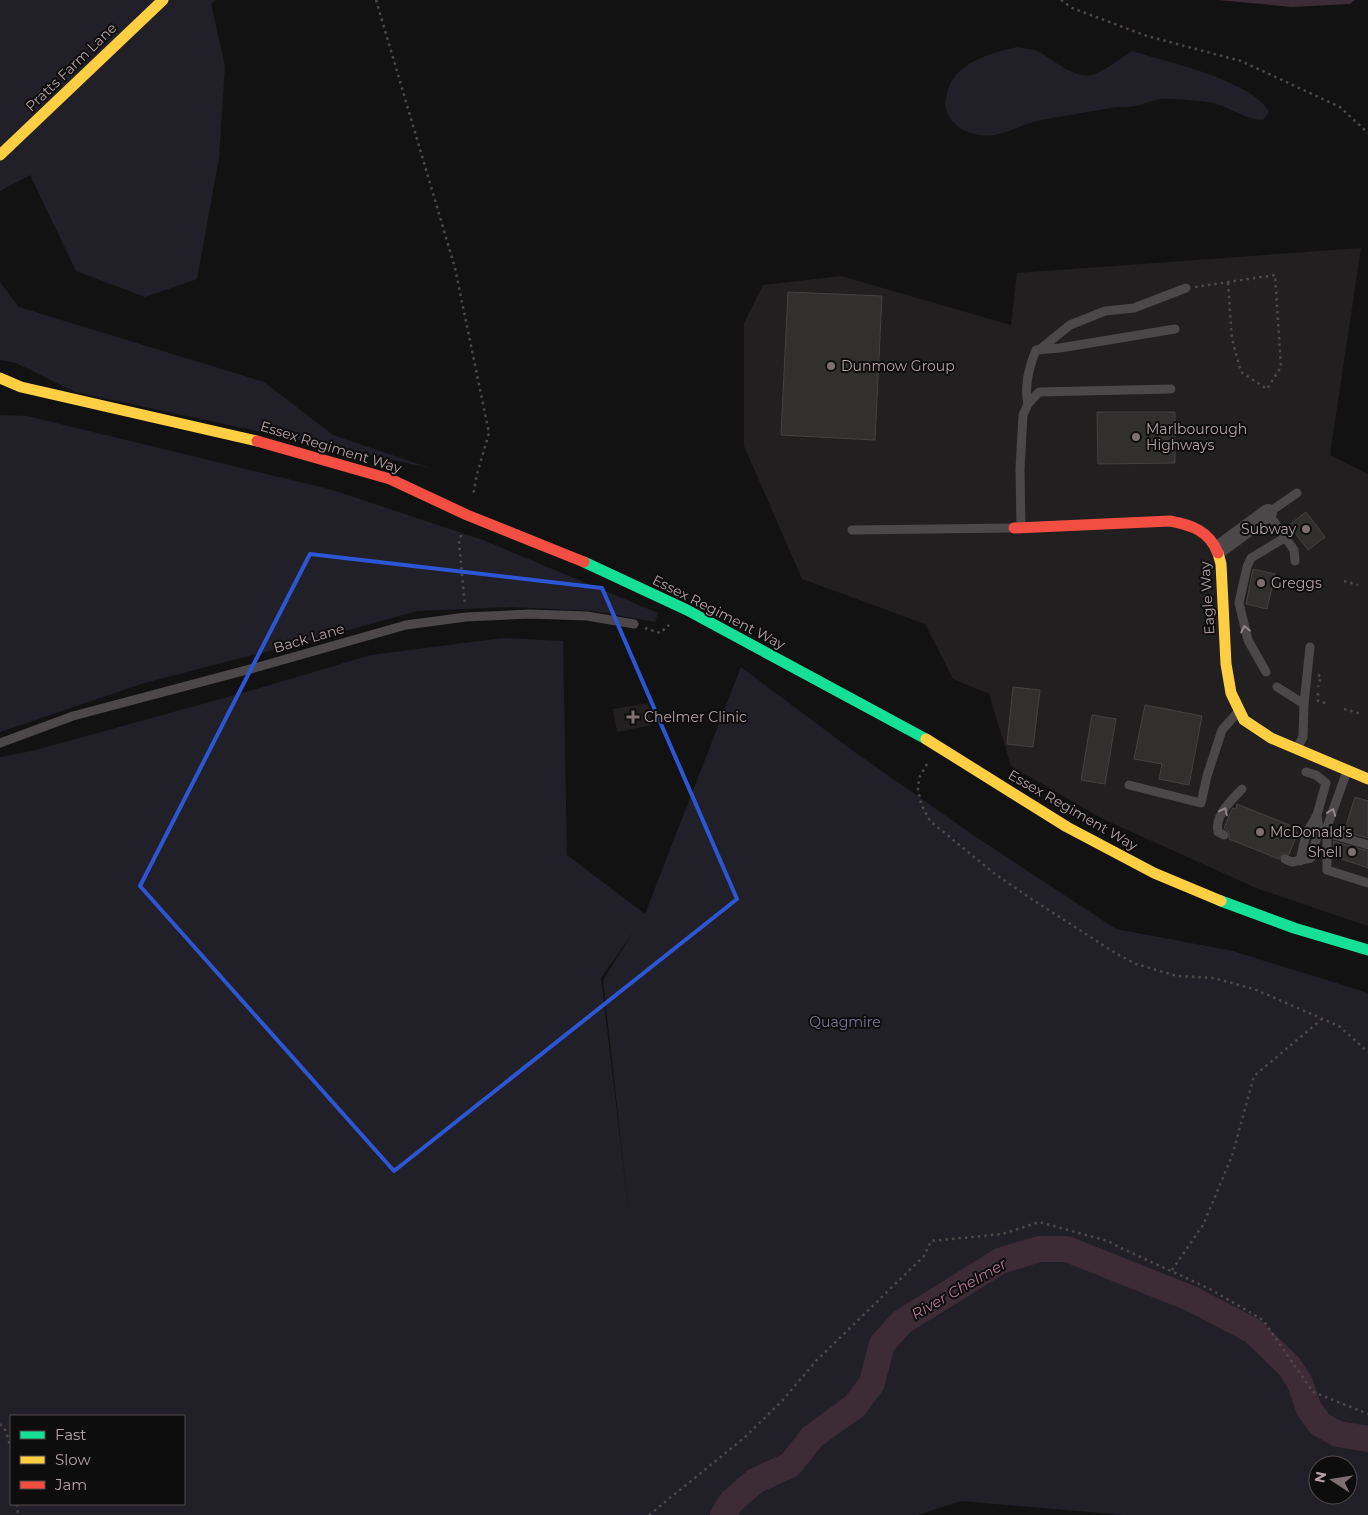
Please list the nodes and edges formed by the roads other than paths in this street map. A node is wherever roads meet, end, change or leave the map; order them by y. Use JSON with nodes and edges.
{"nodes":[{"id":1,"x":163,"y":0,"type":"edge"},
{"id":2,"x":0,"y":155,"type":"edge"},
{"id":3,"x":1186,"y":288,"type":"road end"},
{"id":4,"x":1174,"y":329,"type":"dead end"},
{"id":5,"x":1039,"y":350,"type":"junction"},
{"id":6,"x":0,"y":378,"type":"edge"},
{"id":7,"x":21,"y":387,"type":"junction"},
{"id":8,"x":1171,"y":389,"type":"dead end"},
{"id":9,"x":0,"y":392,"type":"edge"},
{"id":10,"x":1028,"y":404,"type":"junction"},
{"id":11,"x":1297,"y":494,"type":"dead end"},
{"id":12,"x":1268,"y":513,"type":"junction"},
{"id":13,"x":1017,"y":528,"type":"junction"},
{"id":14,"x":852,"y":530,"type":"dead end"},
{"id":15,"x":1286,"y":537,"type":"junction"},
{"id":16,"x":1219,"y":549,"type":"junction"},
{"id":17,"x":1295,"y":561,"type":"dead end"},
{"id":18,"x":634,"y":624,"type":"road end"},
{"id":19,"x":1310,"y":647,"type":"dead end"},
{"id":20,"x":1266,"y":672,"type":"dead end"},
{"id":21,"x":1277,"y":687,"type":"dead end"},
{"id":22,"x":1304,"y":704,"type":"junction"},
{"id":23,"x":1239,"y":710,"type":"junction"},
{"id":24,"x":0,"y":743,"type":"edge"},
{"id":25,"x":1297,"y":749,"type":"junction"},
{"id":26,"x":1347,"y":770,"type":"junction"},
{"id":27,"x":1306,"y":772,"type":"dead end"},
{"id":28,"x":1368,"y":780,"type":"edge"},
{"id":29,"x":1129,"y":785,"type":"dead end"},
{"id":30,"x":1242,"y":789,"type":"dead end"},
{"id":31,"x":1326,"y":832,"type":"junction"},
{"id":32,"x":1224,"y":835,"type":"dead end"},
{"id":33,"x":1368,"y":845,"type":"edge"},
{"id":34,"x":1285,"y":859,"type":"dead end"},
{"id":35,"x":1368,"y":883,"type":"edge"},
{"id":36,"x":1368,"y":950,"type":"edge"}],
"edges":[{"from":1,"to":2,"type":"main road","name":"Pratts Farm Lane"},
{"from":3,"to":5,"type":"lane"},
{"from":4,"to":5,"type":"lane"},
{"from":5,"to":10,"type":"lane"},
{"from":6,"to":7,"type":"main road","name":"Essex Regiment Way"},
{"from":7,"to":9,"type":"main road","name":"Essex Regiment Way"},
{"from":7,"to":36,"type":"main road","name":"Essex Regiment Way"},
{"from":8,"to":10,"type":"lane"},
{"from":10,"to":13,"type":"lane"},
{"from":11,"to":12,"type":"lane"},
{"from":12,"to":15,"type":"lane"},
{"from":12,"to":16,"type":"street"},
{"from":13,"to":14,"type":"lane"},
{"from":13,"to":16,"type":"main road","name":"Eagle Way"},
{"from":15,"to":17,"type":"lane"},
{"from":20,"to":15,"type":"lane","one_way":true},
{"from":16,"to":23,"type":"main road","name":"Eagle Way"},
{"from":18,"to":24,"type":"lane","name":"Back Lane"},
{"from":19,"to":22,"type":"lane"},
{"from":21,"to":22,"type":"lane"},
{"from":22,"to":25,"type":"lane"},
{"from":23,"to":25,"type":"main road","name":"Eagle Way"},
{"from":23,"to":29,"type":"lane"},
{"from":25,"to":26,"type":"main road","name":"Eagle Way"},
{"from":26,"to":28,"type":"main road","name":"Eagle Way"},
{"from":31,"to":26,"type":"lane","one_way":true},
{"from":27,"to":34,"type":"lane"},
{"from":32,"to":30,"type":"lane","one_way":true},
{"from":31,"to":33,"type":"lane"},
{"from":31,"to":35,"type":"lane"}]}
